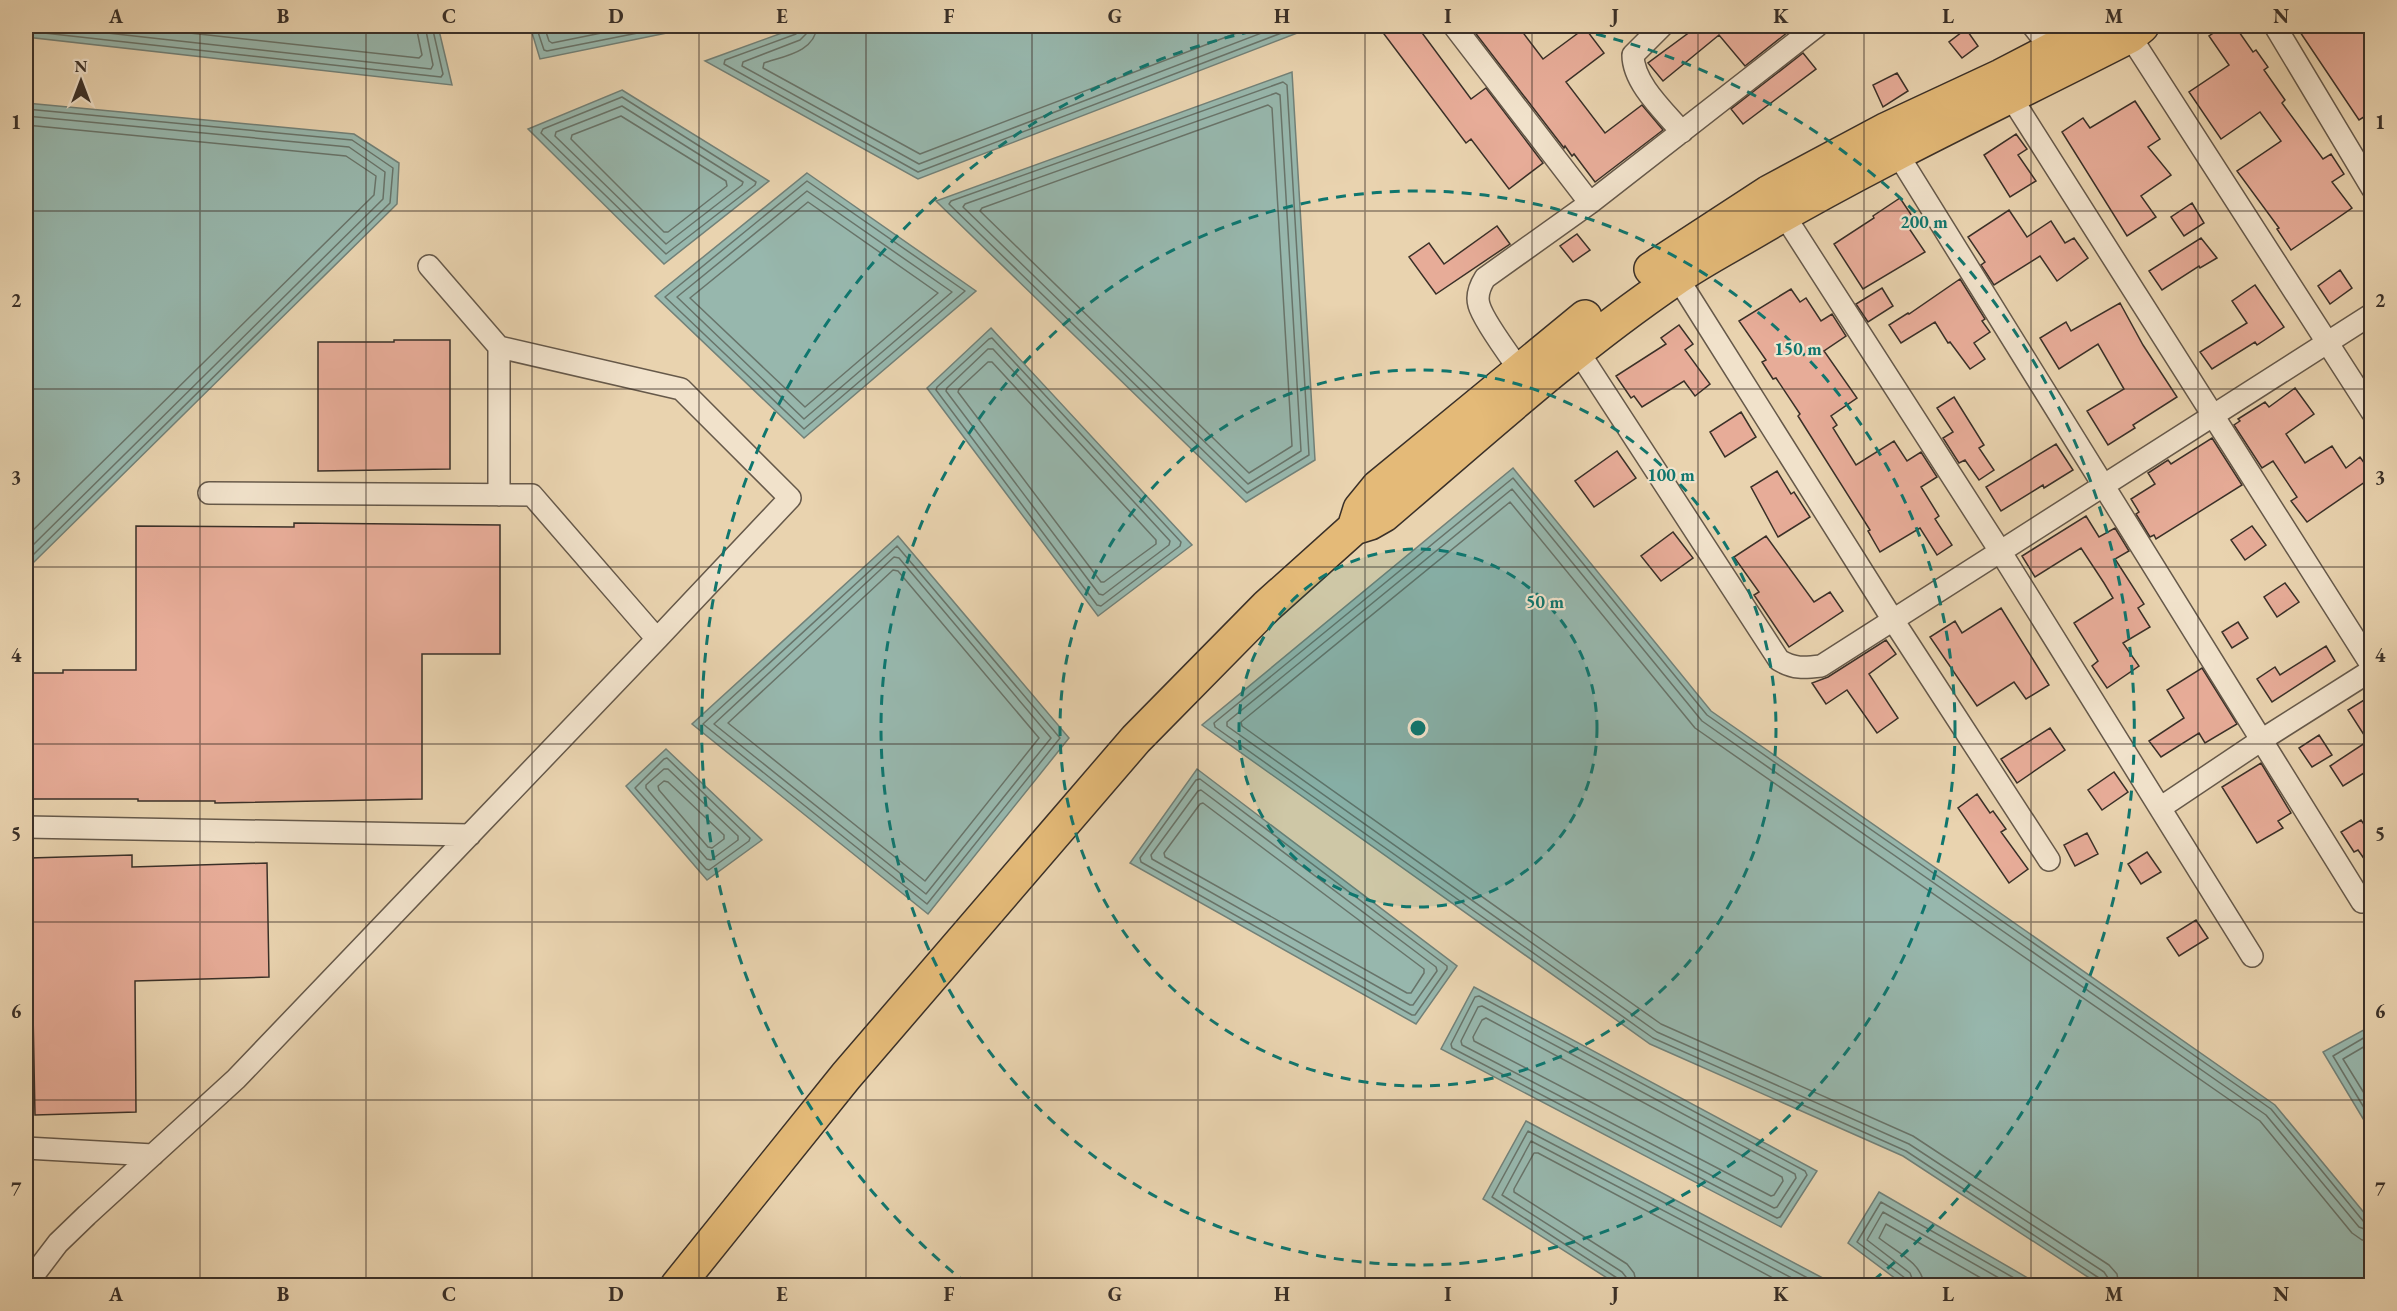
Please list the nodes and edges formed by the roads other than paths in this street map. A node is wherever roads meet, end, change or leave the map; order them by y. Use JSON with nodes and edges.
{"nodes":[{"id":1,"x":1454,"y":26,"type":"edge"},
{"id":2,"x":1662,"y":26,"type":"edge"},
{"id":3,"x":1817,"y":26,"type":"edge"},
{"id":4,"x":2097,"y":26,"type":"edge"},
{"id":5,"x":2275,"y":26,"type":"edge"},
{"id":6,"x":2136,"y":31,"type":"edge"},
{"id":7,"x":2043,"y":38,"type":"edge"},
{"id":8,"x":2011,"y":98,"type":"junction"},
{"id":9,"x":1682,"y":132,"type":"junction"},
{"id":10,"x":1897,"y":153,"type":"junction"},
{"id":11,"x":2372,"y":188,"type":"edge"},
{"id":12,"x":1590,"y":203,"type":"junction"},
{"id":13,"x":1784,"y":215,"type":"junction"},
{"id":14,"x":429,"y":266,"type":"dead end"},
{"id":15,"x":1677,"y":277,"type":"junction"},
{"id":16,"x":2372,"y":314,"type":"edge"},
{"id":17,"x":2326,"y":343,"type":"junction"},
{"id":18,"x":499,"y":347,"type":"junction"},
{"id":19,"x":1578,"y":351,"type":"junction"},
{"id":20,"x":1519,"y":369,"type":"junction"},
{"id":21,"x":2372,"y":412,"type":"edge"},
{"id":22,"x":2212,"y":416,"type":"junction"},
{"id":23,"x":2105,"y":484,"type":"junction"},
{"id":24,"x":208,"y":494,"type":"dead end"},
{"id":25,"x":499,"y":495,"type":"junction"},
{"id":26,"x":1354,"y":528,"type":"junction"},
{"id":27,"x":2000,"y":551,"type":"junction"},
{"id":28,"x":1893,"y":620,"type":"junction"},
{"id":29,"x":657,"y":639,"type":"junction"},
{"id":30,"x":2372,"y":668,"type":"edge"},
{"id":31,"x":2263,"y":739,"type":"junction"},
{"id":32,"x":2160,"y":808,"type":"junction"},
{"id":33,"x":26,"y":826,"type":"edge"},
{"id":34,"x":470,"y":835,"type":"junction"},
{"id":35,"x":2049,"y":860,"type":"dead end"},
{"id":36,"x":2362,"y":902,"type":"dead end"},
{"id":37,"x":2252,"y":956,"type":"dead end"},
{"id":38,"x":26,"y":1148,"type":"edge"},
{"id":39,"x":153,"y":1155,"type":"junction"},
{"id":40,"x":26,"y":1285,"type":"edge"},
{"id":41,"x":677,"y":1286,"type":"edge"}],
"edges":[{"from":1,"to":12,"type":"street"},
{"from":2,"to":9,"type":"street"},
{"from":3,"to":9,"type":"street"},
{"from":4,"to":7,"type":"main road"},
{"from":5,"to":11,"type":"street"},
{"from":6,"to":8,"type":"main road"},
{"from":6,"to":17,"type":"street"},
{"from":7,"to":20,"type":"main road"},
{"from":8,"to":10,"type":"main road"},
{"from":8,"to":22,"type":"street"},
{"from":9,"to":12,"type":"street"},
{"from":10,"to":13,"type":"main road"},
{"from":10,"to":23,"type":"street"},
{"from":12,"to":20,"type":"street"},
{"from":13,"to":15,"type":"main road"},
{"from":13,"to":27,"type":"street"},
{"from":14,"to":18,"type":"street"},
{"from":15,"to":19,"type":"main road"},
{"from":15,"to":28,"type":"street"},
{"from":16,"to":17,"type":"street"},
{"from":17,"to":21,"type":"street"},
{"from":17,"to":22,"type":"street"},
{"from":18,"to":25,"type":"street"},
{"from":18,"to":29,"type":"street"},
{"from":19,"to":26,"type":"main road"},
{"from":19,"to":28,"type":"street"},
{"from":20,"to":26,"type":"main road"},
{"from":22,"to":23,"type":"street"},
{"from":22,"to":30,"type":"street"},
{"from":23,"to":27,"type":"street"},
{"from":23,"to":31,"type":"street"},
{"from":24,"to":25,"type":"street"},
{"from":25,"to":29,"type":"street"},
{"from":26,"to":41,"type":"main road"},
{"from":27,"to":28,"type":"street"},
{"from":27,"to":32,"type":"street"},
{"from":28,"to":35,"type":"street"},
{"from":29,"to":34,"type":"street"},
{"from":30,"to":31,"type":"street"},
{"from":31,"to":32,"type":"street"},
{"from":31,"to":36,"type":"street"},
{"from":32,"to":37,"type":"street"},
{"from":33,"to":34,"type":"street"},
{"from":34,"to":39,"type":"street"},
{"from":38,"to":39,"type":"street"},
{"from":39,"to":40,"type":"street"}]}
